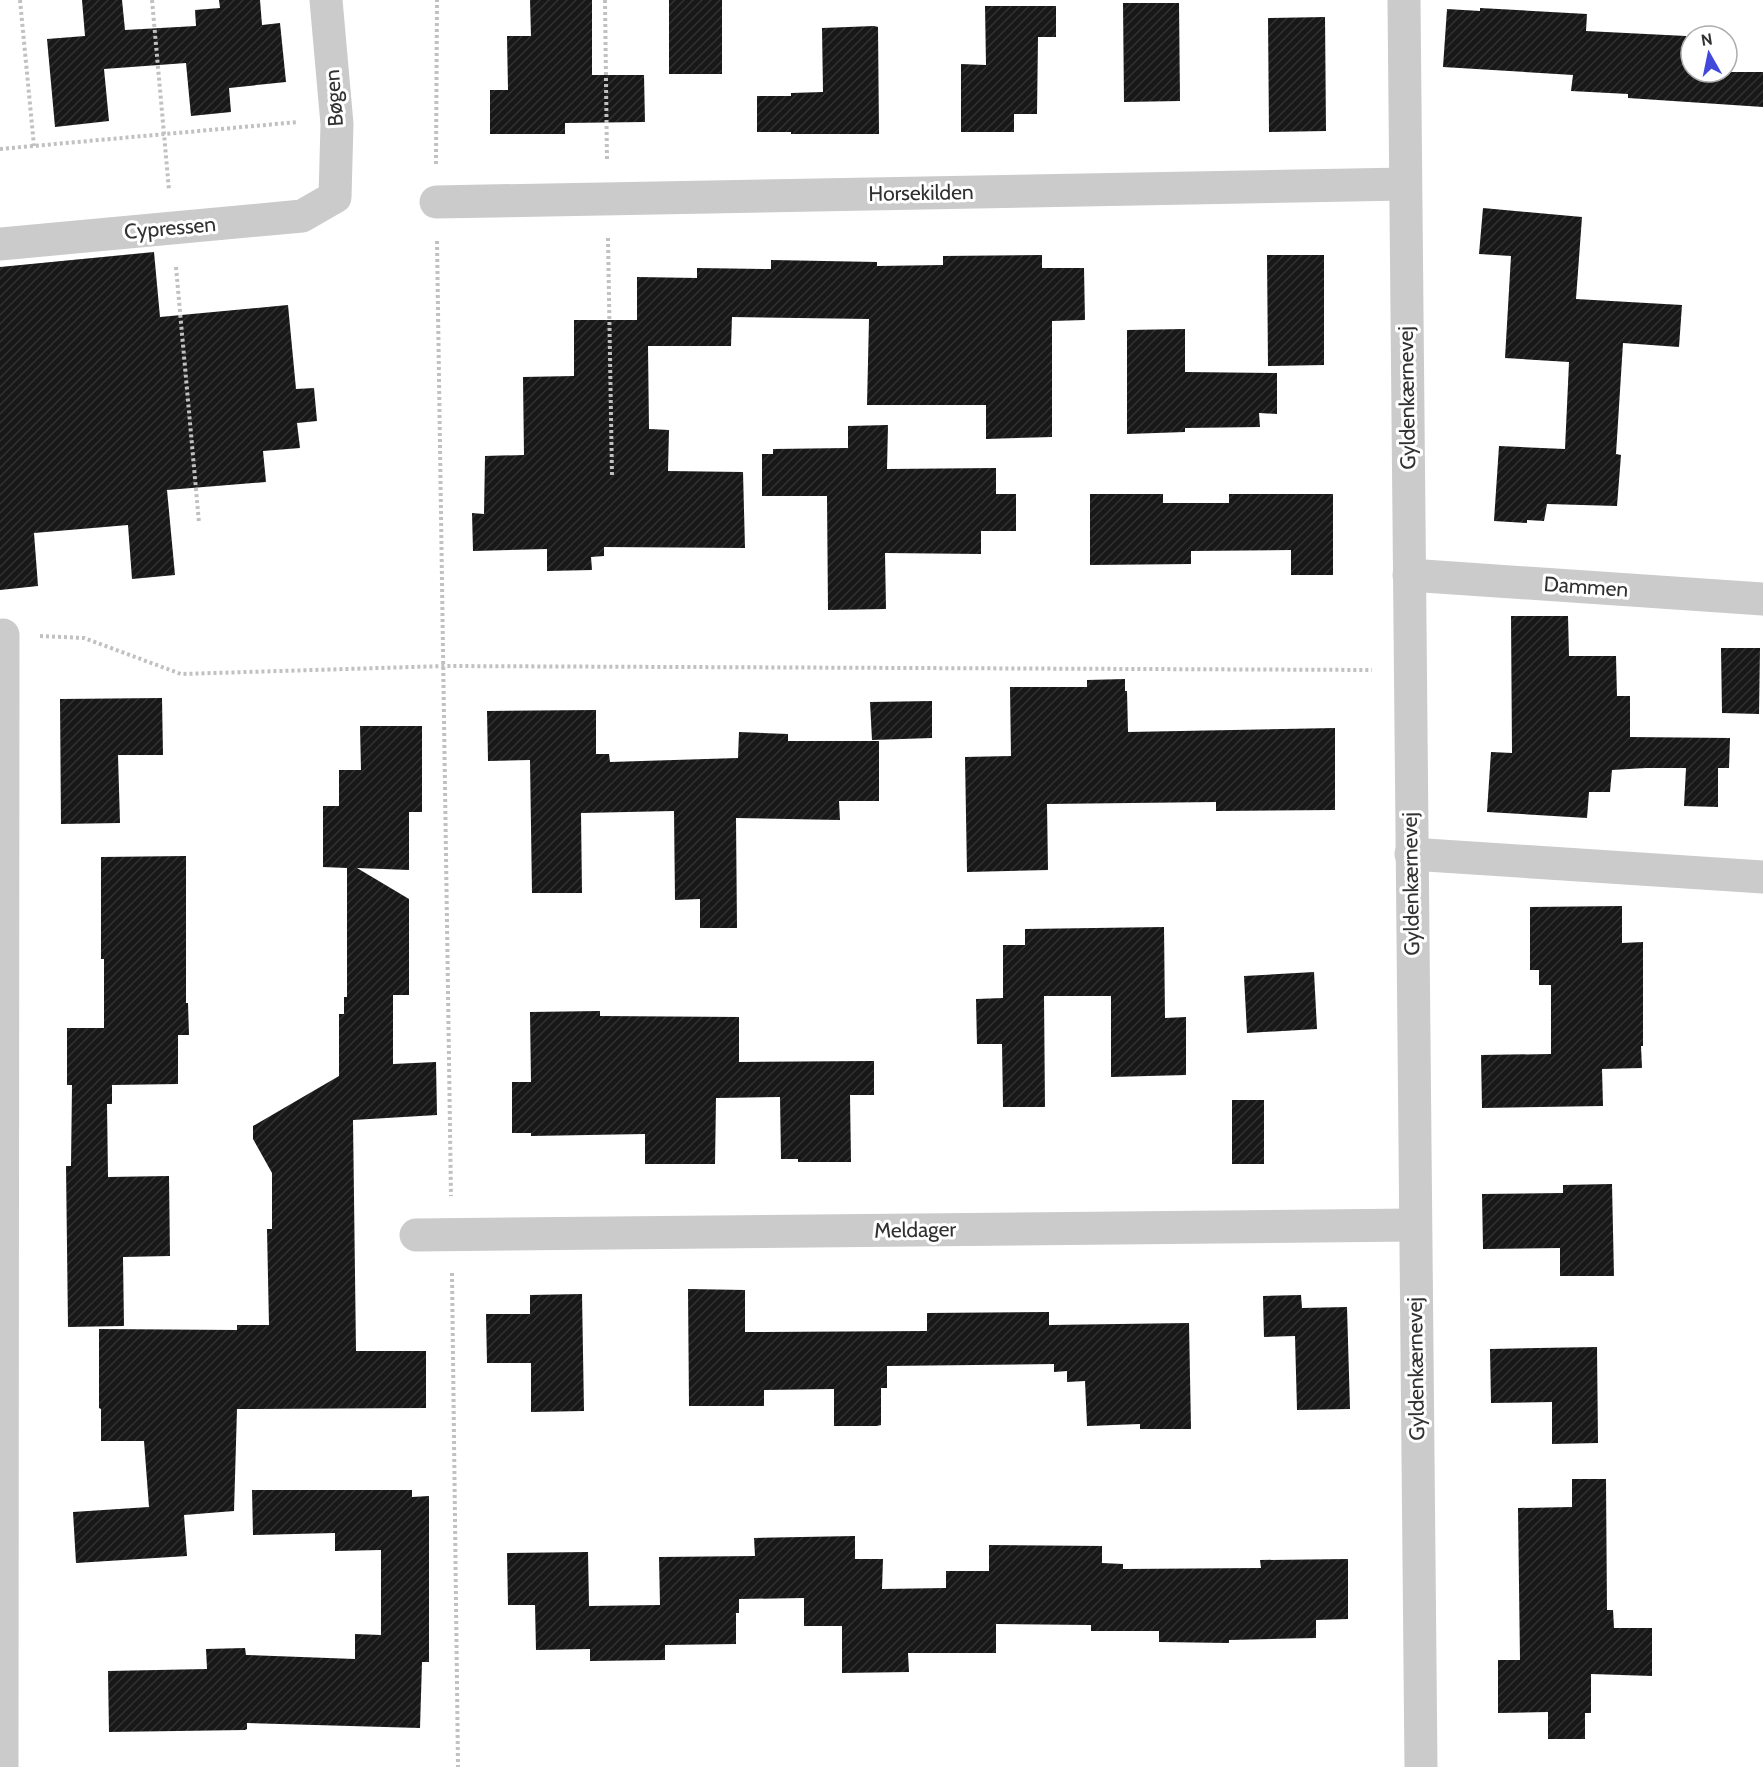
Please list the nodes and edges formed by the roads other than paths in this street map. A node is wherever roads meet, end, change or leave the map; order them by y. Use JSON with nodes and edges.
{"nodes":[{"id":1,"x":326,"y":0,"type":"edge"},
{"id":2,"x":1404,"y":0,"type":"edge"},
{"id":3,"x":1405,"y":184,"type":"junction"},
{"id":4,"x":335,"y":197,"type":"joint"},
{"id":5,"x":436,"y":202,"type":"road end"},
{"id":6,"x":0,"y":244,"type":"edge"},
{"id":7,"x":1409,"y":575,"type":"junction"},
{"id":8,"x":1763,"y":599,"type":"edge"},
{"id":9,"x":3,"y":635,"type":"road end"},
{"id":10,"x":1411,"y":854,"type":"junction"},
{"id":11,"x":1763,"y":877,"type":"edge"},
{"id":12,"x":1414,"y":1225,"type":"junction"},
{"id":13,"x":416,"y":1235,"type":"dead end"},
{"id":14,"x":2,"y":1767,"type":"edge"},
{"id":15,"x":1420,"y":1767,"type":"edge"}],
"edges":[{"from":1,"to":4,"type":"street","name":"Bøgen"},
{"from":2,"to":3,"type":"street","name":"Gyldenkærnevej"},
{"from":3,"to":5,"type":"street","name":"Horsekilden"},
{"from":3,"to":7,"type":"street","name":"Gyldenkærnevej"},
{"from":4,"to":6,"type":"street","name":"Cypressen"},
{"from":7,"to":8,"type":"street","name":"Dammen"},
{"from":7,"to":10,"type":"street","name":"Gyldenkærnevej"},
{"from":9,"to":14,"type":"street"},
{"from":10,"to":11,"type":"street"},
{"from":10,"to":12,"type":"street","name":"Gyldenkærnevej"},
{"from":12,"to":13,"type":"street","name":"Meldager"},
{"from":12,"to":15,"type":"street","name":"Gyldenkærnevej"}]}
